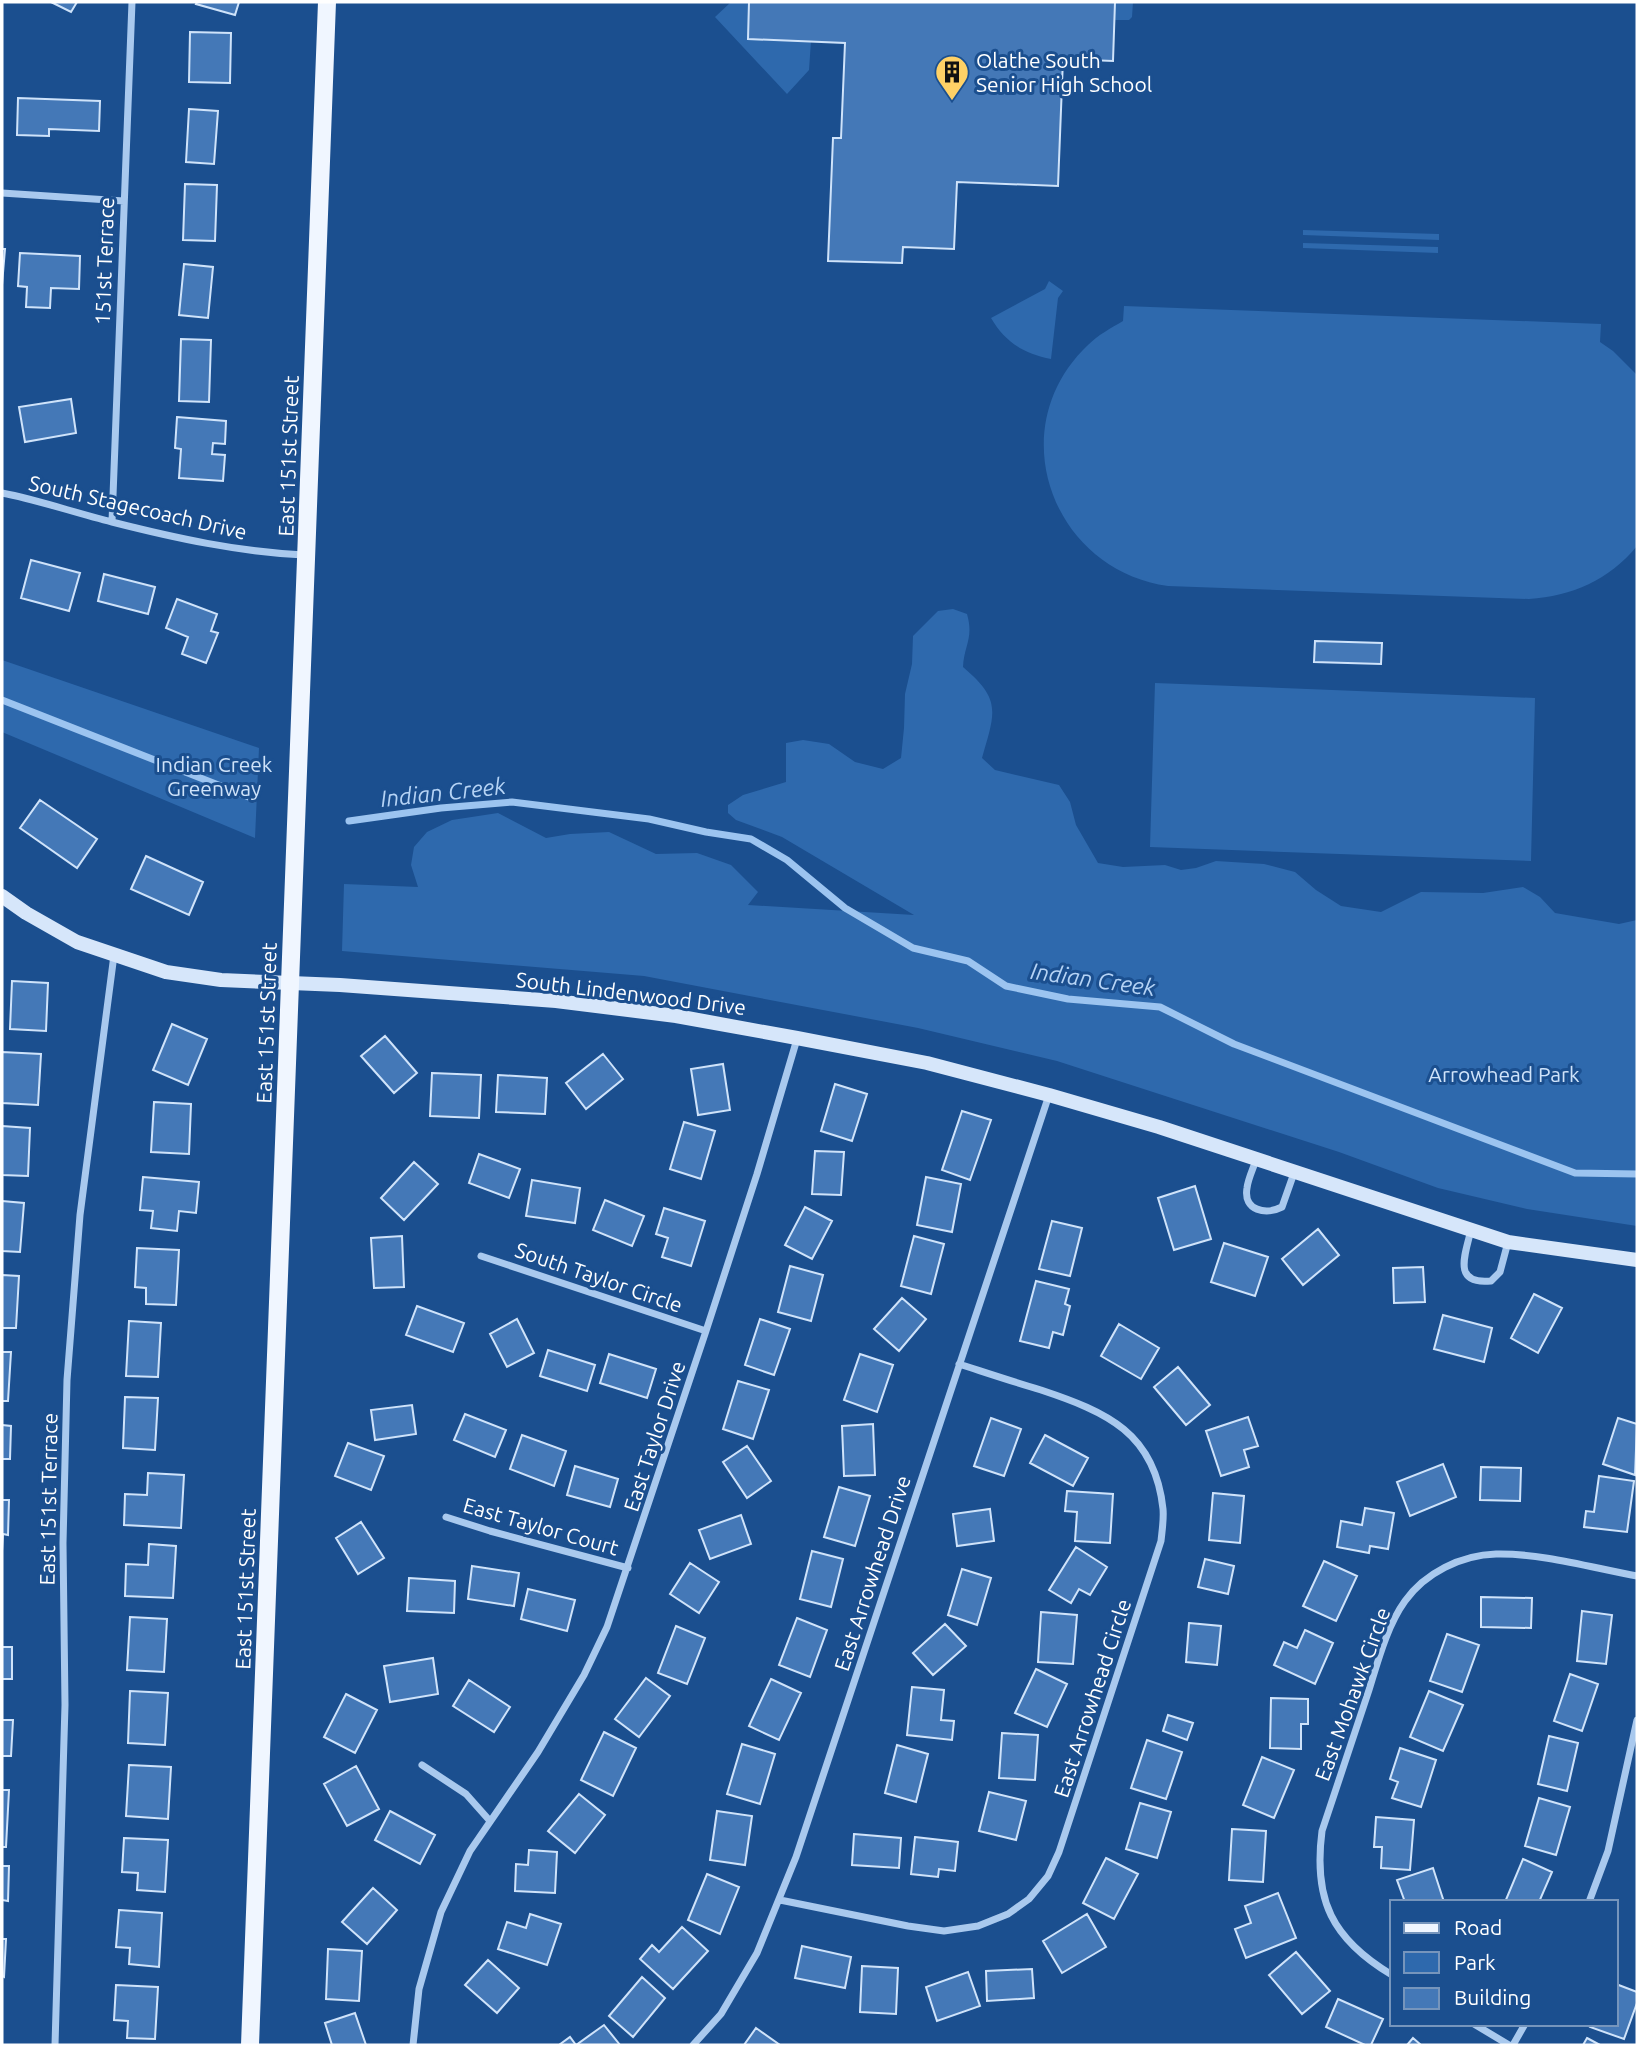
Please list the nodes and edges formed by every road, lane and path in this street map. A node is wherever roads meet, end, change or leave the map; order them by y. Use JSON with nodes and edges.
{"nodes":[{"id":1,"x":132,"y":2,"type":"edge"},
{"id":2,"x":327,"y":2,"type":"edge"},
{"id":3,"x":2,"y":192,"type":"edge"},
{"id":4,"x":124,"y":201,"type":"junction"},
{"id":5,"x":2,"y":493,"type":"edge"},
{"id":6,"x":112,"y":523,"type":"junction"},
{"id":7,"x":308,"y":556,"type":"junction"},
{"id":8,"x":2,"y":896,"type":"edge"},
{"id":9,"x":114,"y":955,"type":"junction"},
{"id":10,"x":290,"y":984,"type":"junction"},
{"id":11,"x":797,"y":1038,"type":"junction"},
{"id":12,"x":1049,"y":1095,"type":"junction"},
{"id":13,"x":1256,"y":1160,"type":"junction"},
{"id":14,"x":1294,"y":1173,"type":"junction"},
{"id":15,"x":1471,"y":1230,"type":"junction"},
{"id":16,"x":1508,"y":1242,"type":"junction"},
{"id":17,"x":481,"y":1256,"type":"dead end"},
{"id":18,"x":1637,"y":1260,"type":"edge"},
{"id":19,"x":706,"y":1331,"type":"junction"},
{"id":20,"x":959,"y":1364,"type":"junction"},
{"id":21,"x":446,"y":1517,"type":"dead end"},
{"id":22,"x":628,"y":1568,"type":"junction"},
{"id":23,"x":1637,"y":1576,"type":"edge"},
{"id":24,"x":1637,"y":1720,"type":"edge"},
{"id":25,"x":422,"y":1765,"type":"dead end"},
{"id":26,"x":490,"y":1821,"type":"junction"},
{"id":27,"x":780,"y":1900,"type":"junction"},
{"id":28,"x":1590,"y":1900,"type":"edge"},
{"id":29,"x":1390,"y":1974,"type":"edge"},
{"id":30,"x":1478,"y":2026,"type":"edge"},
{"id":31,"x":1524,"y":2026,"type":"edge"},
{"id":32,"x":55,"y":2045,"type":"edge"},
{"id":33,"x":250,"y":2045,"type":"edge"},
{"id":34,"x":413,"y":2045,"type":"edge"},
{"id":35,"x":693,"y":2045,"type":"edge"},
{"id":36,"x":1511,"y":2045,"type":"edge"}],
"edges":[{"from":1,"to":4,"type":"street","name":"151st Terrace"},
{"from":2,"to":7,"type":"main road","name":"East 151st Street"},
{"from":3,"to":4,"type":"street"},
{"from":4,"to":6,"type":"street","name":"151st Terrace"},
{"from":5,"to":6,"type":"street","name":"South Stagecoach Drive"},
{"from":6,"to":7,"type":"street","name":"South Stagecoach Drive"},
{"from":7,"to":10,"type":"main road","name":"East 151st Street"},
{"from":8,"to":9,"type":"street","name":"South Lindenwood Drive"},
{"from":9,"to":10,"type":"street","name":"South Lindenwood Drive"},
{"from":9,"to":32,"type":"street","name":"East 151st Terrace"},
{"from":10,"to":11,"type":"street","name":"South Lindenwood Drive"},
{"from":10,"to":33,"type":"main road","name":"East 151st Street"},
{"from":11,"to":12,"type":"street","name":"South Lindenwood Drive"},
{"from":11,"to":19,"type":"street","name":"East Taylor Drive"},
{"from":12,"to":13,"type":"street","name":"South Lindenwood Drive"},
{"from":12,"to":20,"type":"street","name":"East Arrowhead Drive"},
{"from":13,"to":14,"type":"street","name":"South Lindenwood Drive"},
{"from":13,"to":14,"type":"street"},
{"from":14,"to":15,"type":"street","name":"South Lindenwood Drive"},
{"from":15,"to":16,"type":"street","name":"South Lindenwood Drive"},
{"from":15,"to":16,"type":"street"},
{"from":16,"to":18,"type":"street","name":"South Lindenwood Drive"},
{"from":17,"to":19,"type":"street","name":"South Taylor Circle"},
{"from":19,"to":22,"type":"street","name":"East Taylor Drive"},
{"from":20,"to":27,"type":"street","name":"East Arrowhead Drive"},
{"from":20,"to":27,"type":"street","name":"East Arrowhead Circle"},
{"from":21,"to":22,"type":"street","name":"East Taylor Court"},
{"from":22,"to":26,"type":"street","name":"East Taylor Drive"},
{"from":23,"to":29,"type":"street","name":"East Mohawk Circle"},
{"from":24,"to":28,"type":"street"},
{"from":25,"to":26,"type":"street"},
{"from":26,"to":34,"type":"street","name":"East Taylor Drive"},
{"from":27,"to":35,"type":"street","name":"East Arrowhead Drive"},
{"from":30,"to":36,"type":"street"},
{"from":31,"to":36,"type":"street"}]}
